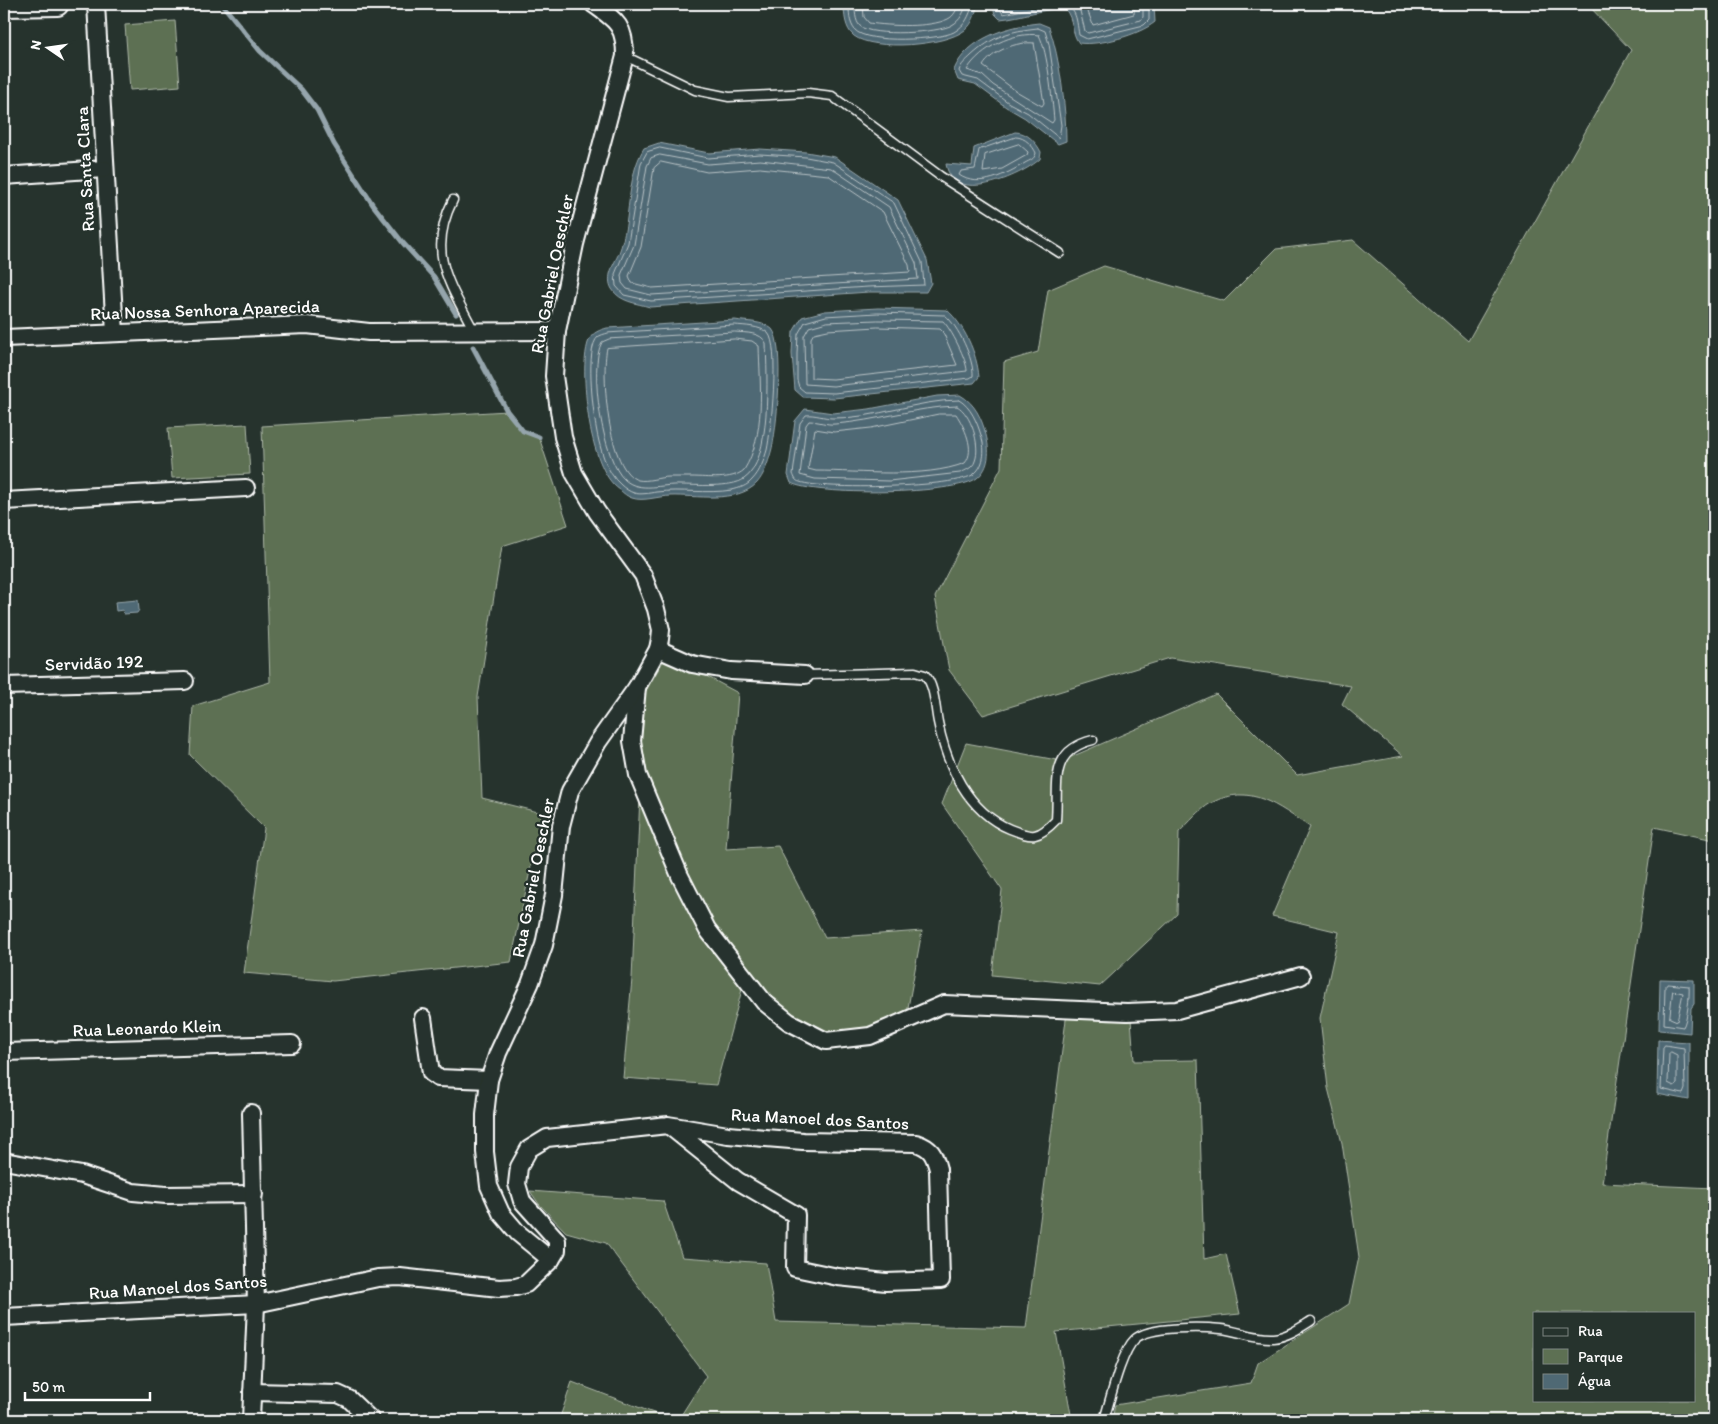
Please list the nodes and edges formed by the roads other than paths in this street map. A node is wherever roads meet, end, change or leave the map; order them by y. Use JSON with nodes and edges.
{"nodes":[{"id":1,"x":57,"y":4,"type":"edge"},
{"id":2,"x":96,"y":4,"type":"edge"},
{"id":3,"x":593,"y":4,"type":"edge"},
{"id":4,"x":4,"y":5,"type":"edge"},
{"id":5,"x":625,"y":56,"type":"junction"},
{"id":6,"x":104,"y":169,"type":"junction"},
{"id":7,"x":4,"y":176,"type":"edge"},
{"id":8,"x":453,"y":200,"type":"dead end"},
{"id":9,"x":1060,"y":253,"type":"dead end"},
{"id":10,"x":474,"y":331,"type":"junction"},
{"id":11,"x":557,"y":331,"type":"junction"},
{"id":12,"x":115,"y":333,"type":"junction"},
{"id":13,"x":4,"y":338,"type":"edge"},
{"id":14,"x":246,"y":488,"type":"dead end"},
{"id":15,"x":4,"y":500,"type":"edge"},
{"id":16,"x":658,"y":649,"type":"junction"},
{"id":17,"x":805,"y":675,"type":"joint"},
{"id":18,"x":185,"y":681,"type":"dead end"},
{"id":19,"x":4,"y":686,"type":"edge"},
{"id":20,"x":637,"y":688,"type":"junction"},
{"id":21,"x":1093,"y":740,"type":"dead end"},
{"id":22,"x":1301,"y":976,"type":"dead end"},
{"id":23,"x":423,"y":1018,"type":"dead end"},
{"id":24,"x":292,"y":1044,"type":"dead end"},
{"id":25,"x":4,"y":1052,"type":"edge"},
{"id":26,"x":488,"y":1080,"type":"junction"},
{"id":27,"x":251,"y":1113,"type":"dead end"},
{"id":28,"x":668,"y":1126,"type":"junction"},
{"id":29,"x":4,"y":1161,"type":"edge"},
{"id":30,"x":254,"y":1194,"type":"junction"},
{"id":31,"x":551,"y":1260,"type":"junction"},
{"id":32,"x":256,"y":1304,"type":"junction"},
{"id":33,"x":4,"y":1317,"type":"edge"},
{"id":34,"x":1311,"y":1322,"type":"dead end"},
{"id":35,"x":252,"y":1392,"type":"junction"},
{"id":36,"x":251,"y":1420,"type":"edge"},
{"id":37,"x":372,"y":1420,"type":"edge"},
{"id":38,"x":1104,"y":1420,"type":"edge"}],
"edges":[{"from":1,"to":4,"type":"main road"},
{"from":2,"to":6,"type":"street","name":"Rua Santa Clara"},
{"from":3,"to":5,"type":"street","name":"Rua Gabriel Oeschler"},
{"from":5,"to":9,"type":"lane"},
{"from":5,"to":11,"type":"street","name":"Rua Gabriel Oeschler"},
{"from":6,"to":7,"type":"street"},
{"from":6,"to":12,"type":"street","name":"Rua Santa Clara"},
{"from":8,"to":10,"type":"lane"},
{"from":10,"to":11,"type":"street","name":"Rua Nossa Senhora Aparecida"},
{"from":10,"to":12,"type":"street","name":"Rua Nossa Senhora Aparecida"},
{"from":11,"to":16,"type":"street","name":"Rua Gabriel Oeschler"},
{"from":12,"to":13,"type":"street","name":"Rua Nossa Senhora Aparecida"},
{"from":14,"to":15,"type":"street"},
{"from":16,"to":17,"type":"street"},
{"from":16,"to":20,"type":"street","name":"Rua Gabriel Oeschler"},
{"from":17,"to":21,"type":"lane"},
{"from":18,"to":19,"type":"street","name":"Servidão 192"},
{"from":20,"to":22,"type":"street"},
{"from":20,"to":26,"type":"street","name":"Rua Gabriel Oeschler"},
{"from":23,"to":26,"type":"street"},
{"from":24,"to":25,"type":"street","name":"Rua Leonardo Klein"},
{"from":26,"to":31,"type":"street","name":"Rua Gabriel Oeschler"},
{"from":27,"to":30,"type":"street"},
{"from":28,"to":28,"type":"street","name":"Rua Manoel dos Santos"},
{"from":28,"to":31,"type":"street","name":"Rua Manoel dos Santos"},
{"from":29,"to":30,"type":"street"},
{"from":30,"to":32,"type":"street"},
{"from":31,"to":32,"type":"street","name":"Rua Manoel dos Santos"},
{"from":32,"to":33,"type":"street","name":"Rua Manoel dos Santos"},
{"from":32,"to":35,"type":"street"},
{"from":34,"to":38,"type":"lane"},
{"from":35,"to":36,"type":"street"},
{"from":35,"to":37,"type":"street"}]}
